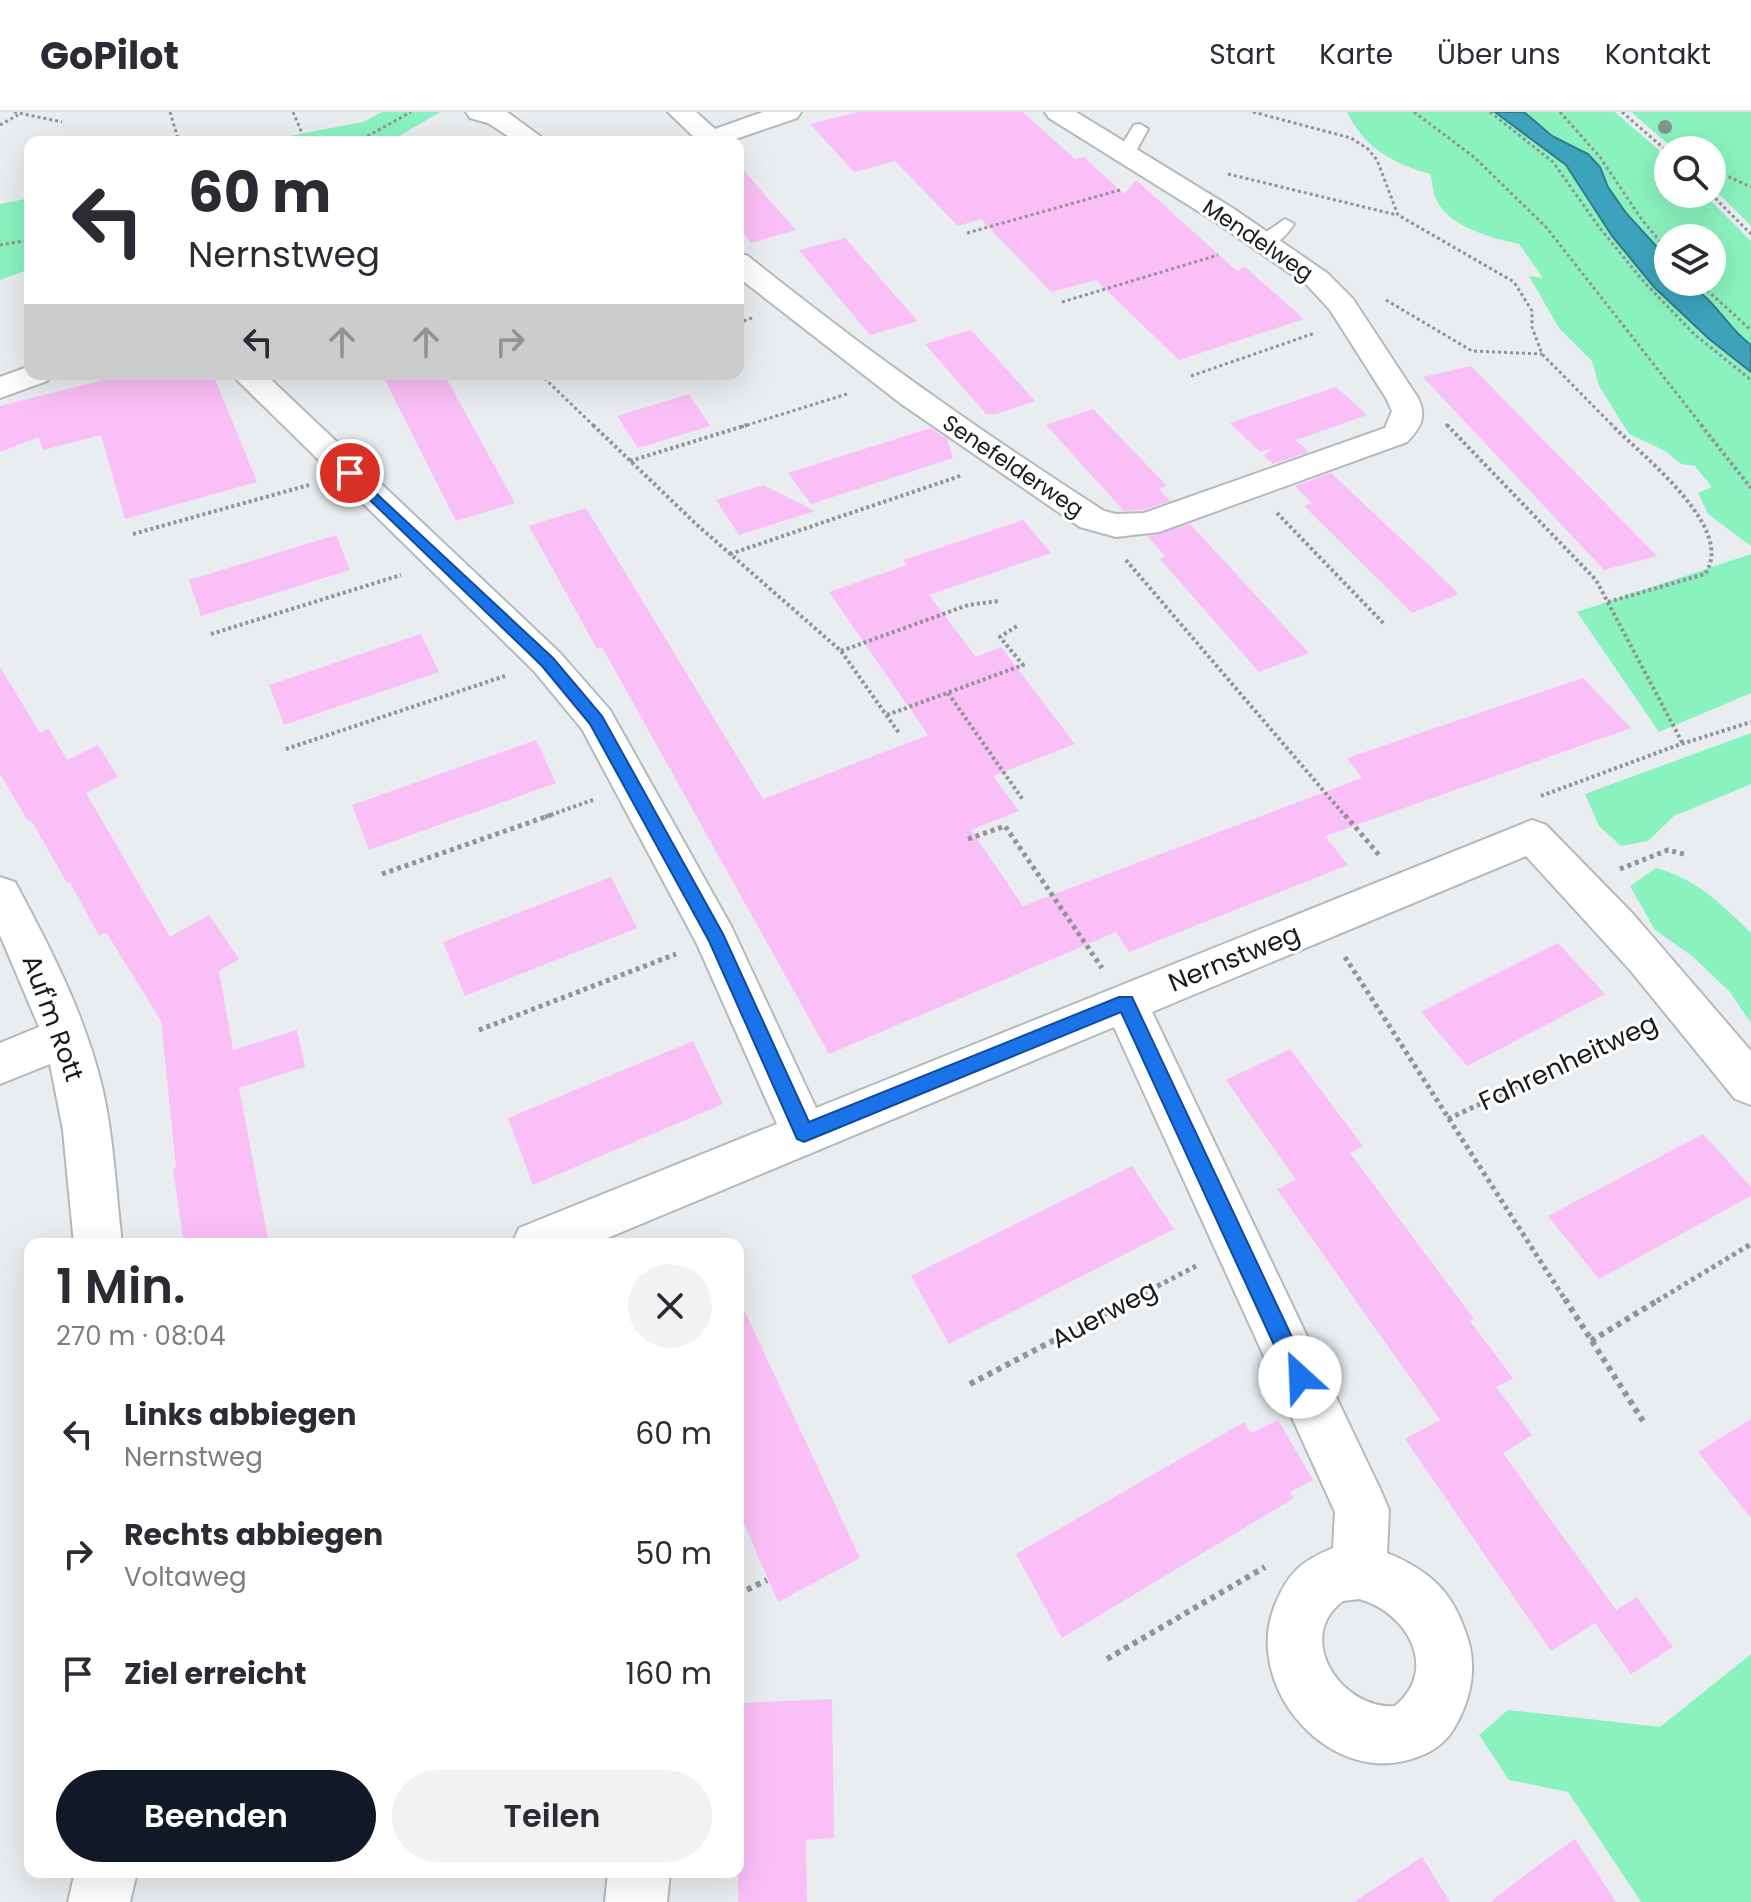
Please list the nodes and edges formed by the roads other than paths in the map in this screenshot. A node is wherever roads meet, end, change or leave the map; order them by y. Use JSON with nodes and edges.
{"nodes":[{"id":1,"x":479,"y":112,"type":"edge"},
{"id":2,"x":681,"y":112,"type":"edge"},
{"id":3,"x":788,"y":112,"type":"edge"},
{"id":4,"x":1058,"y":112,"type":"edge"},
{"id":5,"x":526,"y":136,"type":"edge"},
{"id":6,"x":703,"y":136,"type":"edge"},
{"id":7,"x":719,"y":136,"type":"edge"},
{"id":8,"x":744,"y":267,"type":"edge"},
{"id":9,"x":24,"y":379,"type":"edge"},
{"id":10,"x":253,"y":380,"type":"edge"},
{"id":11,"x":0,"y":388,"type":"edge"},
{"id":12,"x":1408,"y":414,"type":"joint"},
{"id":13,"x":1532,"y":836,"type":"joint"},
{"id":14,"x":0,"y":894,"type":"edge"},
{"id":15,"x":1125,"y":1002,"type":"junction"},
{"id":16,"x":65,"y":1037,"type":"junction"},
{"id":17,"x":0,"y":1064,"type":"edge"},
{"id":18,"x":1751,"y":1085,"type":"edge"},
{"id":19,"x":804,"y":1133,"type":"junction"},
{"id":20,"x":97,"y":1238,"type":"edge"},
{"id":21,"x":550,"y":1238,"type":"edge"},
{"id":22,"x":1359,"y":1571,"type":"dead end"},
{"id":23,"x":105,"y":1878,"type":"edge"},
{"id":24,"x":638,"y":1878,"type":"edge"},
{"id":25,"x":99,"y":1902,"type":"edge"},
{"id":26,"x":636,"y":1902,"type":"edge"}],
"edges":[{"from":1,"to":5,"type":"street"},
{"from":2,"to":6,"type":"street"},
{"from":3,"to":7,"type":"street"},
{"from":4,"to":12,"type":"street","name":"Mendelweg"},
{"from":8,"to":12,"type":"street","name":"Senefelderweg"},
{"from":9,"to":11,"type":"street"},
{"from":10,"to":19,"type":"street"},
{"from":13,"to":15,"type":"street","name":"Nernstweg"},
{"from":13,"to":18,"type":"street","name":"Fahrenheitweg"},
{"from":14,"to":16,"type":"street","name":"Auf'm Rott"},
{"from":15,"to":19,"type":"street","name":"Nernstweg"},
{"from":15,"to":22,"type":"street"},
{"from":16,"to":17,"type":"street"},
{"from":16,"to":20,"type":"street","name":"Auf'm Rott"},
{"from":19,"to":21,"type":"street","name":"Nernstweg"},
{"from":23,"to":25,"type":"street"},
{"from":24,"to":26,"type":"street"}]}
